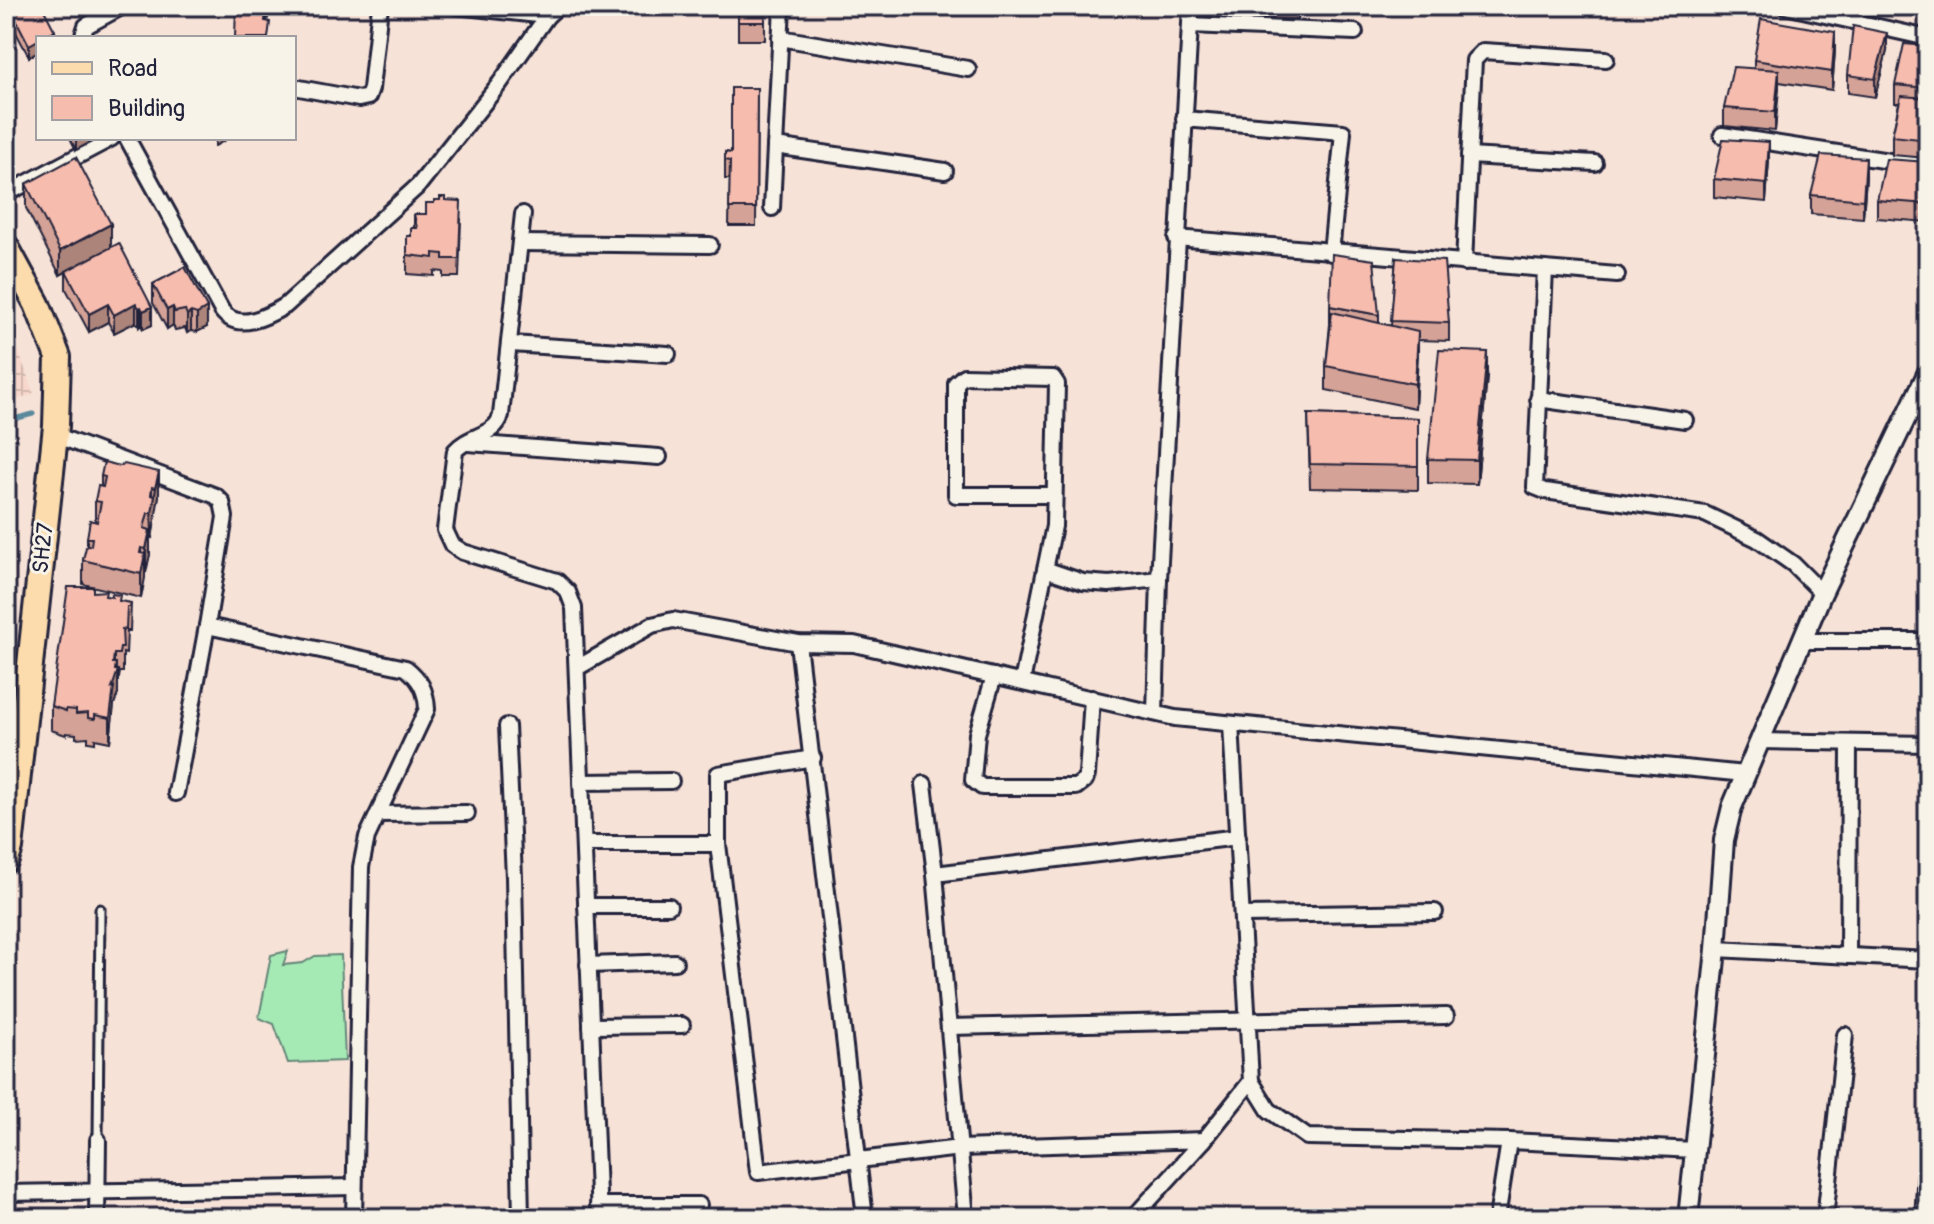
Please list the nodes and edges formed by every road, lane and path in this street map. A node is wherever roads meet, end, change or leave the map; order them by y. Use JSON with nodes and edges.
{"nodes":[{"id":1,"x":123,"y":6,"type":"edge"},
{"id":2,"x":380,"y":6,"type":"edge"},
{"id":3,"x":456,"y":6,"type":"edge"},
{"id":4,"x":782,"y":6,"type":"edge"},
{"id":5,"x":1191,"y":6,"type":"edge"},
{"id":6,"x":1785,"y":6,"type":"edge"},
{"id":7,"x":552,"y":11,"type":"edge"},
{"id":8,"x":1190,"y":25,"type":"junction"},
{"id":9,"x":1355,"y":32,"type":"dead end"},
{"id":10,"x":83,"y":36,"type":"edge"},
{"id":11,"x":780,"y":38,"type":"junction"},
{"id":12,"x":1928,"y":38,"type":"edge"},
{"id":13,"x":1606,"y":59,"type":"dead end"},
{"id":14,"x":968,"y":69,"type":"dead end"},
{"id":15,"x":296,"y":87,"type":"edge"},
{"id":16,"x":1184,"y":119,"type":"junction"},
{"id":17,"x":1722,"y":135,"type":"dead end"},
{"id":18,"x":108,"y":140,"type":"edge"},
{"id":19,"x":128,"y":140,"type":"edge"},
{"id":20,"x":775,"y":146,"type":"junction"},
{"id":21,"x":1469,"y":156,"type":"junction"},
{"id":22,"x":1595,"y":163,"type":"dead end"},
{"id":23,"x":1928,"y":167,"type":"edge"},
{"id":24,"x":945,"y":171,"type":"dead end"},
{"id":25,"x":6,"y":194,"type":"edge"},
{"id":26,"x":772,"y":208,"type":"dead end"},
{"id":27,"x":523,"y":214,"type":"dead end"},
{"id":28,"x":1176,"y":238,"type":"junction"},
{"id":29,"x":520,"y":243,"type":"junction"},
{"id":30,"x":710,"y":245,"type":"dead end"},
{"id":31,"x":6,"y":247,"type":"edge"},
{"id":32,"x":1331,"y":253,"type":"junction"},
{"id":33,"x":1464,"y":263,"type":"junction"},
{"id":34,"x":1545,"y":269,"type":"junction"},
{"id":35,"x":1617,"y":275,"type":"dead end"},
{"id":36,"x":511,"y":344,"type":"junction"},
{"id":37,"x":668,"y":354,"type":"dead end"},
{"id":38,"x":1928,"y":372,"type":"edge"},
{"id":39,"x":1538,"y":399,"type":"junction"},
{"id":40,"x":1685,"y":420,"type":"dead end"},
{"id":41,"x":55,"y":435,"type":"junction"},
{"id":42,"x":464,"y":442,"type":"junction"},
{"id":43,"x":659,"y":457,"type":"dead end"},
{"id":44,"x":1054,"y":495,"type":"junction"},
{"id":45,"x":1045,"y":569,"type":"junction"},
{"id":46,"x":1159,"y":579,"type":"junction"},
{"id":47,"x":1822,"y":593,"type":"junction"},
{"id":48,"x":207,"y":626,"type":"junction"},
{"id":49,"x":1801,"y":641,"type":"junction"},
{"id":50,"x":1928,"y":641,"type":"edge"},
{"id":51,"x":798,"y":643,"type":"junction"},
{"id":52,"x":577,"y":668,"type":"junction"},
{"id":53,"x":994,"y":676,"type":"junction"},
{"id":54,"x":1022,"y":682,"type":"junction"},
{"id":55,"x":1092,"y":698,"type":"junction"},
{"id":56,"x":1155,"y":713,"type":"junction"},
{"id":57,"x":1231,"y":724,"type":"junction"},
{"id":58,"x":507,"y":726,"type":"dead end"},
{"id":59,"x":1759,"y":741,"type":"junction"},
{"id":60,"x":1849,"y":743,"type":"junction"},
{"id":61,"x":1928,"y":744,"type":"edge"},
{"id":62,"x":813,"y":758,"type":"junction"},
{"id":63,"x":1745,"y":774,"type":"junction"},
{"id":64,"x":671,"y":781,"type":"dead end"},
{"id":65,"x":581,"y":782,"type":"junction"},
{"id":66,"x":924,"y":784,"type":"dead end"},
{"id":67,"x":176,"y":793,"type":"dead end"},
{"id":68,"x":467,"y":813,"type":"dead end"},
{"id":69,"x":378,"y":814,"type":"junction"},
{"id":70,"x":1238,"y":837,"type":"junction"},
{"id":71,"x":584,"y":844,"type":"junction"},
{"id":72,"x":718,"y":844,"type":"junction"},
{"id":73,"x":6,"y":860,"type":"edge"},
{"id":74,"x":935,"y":874,"type":"junction"},
{"id":75,"x":586,"y":906,"type":"junction"},
{"id":76,"x":669,"y":906,"type":"dead end"},
{"id":77,"x":100,"y":909,"type":"dead end"},
{"id":78,"x":1435,"y":912,"type":"dead end"},
{"id":79,"x":1242,"y":915,"type":"junction"},
{"id":80,"x":1716,"y":949,"type":"junction"},
{"id":81,"x":1848,"y":956,"type":"junction"},
{"id":82,"x":1928,"y":960,"type":"edge"},
{"id":83,"x":675,"y":962,"type":"dead end"},
{"id":84,"x":588,"y":965,"type":"junction"},
{"id":85,"x":1446,"y":1016,"type":"dead end"},
{"id":86,"x":1248,"y":1021,"type":"junction"},
{"id":87,"x":682,"y":1025,"type":"dead end"},
{"id":88,"x":591,"y":1026,"type":"junction"},
{"id":89,"x":949,"y":1027,"type":"junction"},
{"id":90,"x":1845,"y":1035,"type":"dead end"},
{"id":91,"x":1251,"y":1081,"type":"junction"},
{"id":92,"x":98,"y":1140,"type":"joint"},
{"id":93,"x":1204,"y":1140,"type":"junction"},
{"id":94,"x":1928,"y":1140,"type":"edge"},
{"id":95,"x":1509,"y":1141,"type":"junction"},
{"id":96,"x":960,"y":1148,"type":"junction"},
{"id":97,"x":1695,"y":1150,"type":"junction"},
{"id":98,"x":858,"y":1159,"type":"junction"},
{"id":99,"x":354,"y":1187,"type":"junction"},
{"id":100,"x":97,"y":1192,"type":"junction"},
{"id":101,"x":6,"y":1193,"type":"edge"},
{"id":102,"x":699,"y":1205,"type":"dead end"},
{"id":103,"x":598,"y":1211,"type":"edge"},
{"id":104,"x":97,"y":1218,"type":"edge"},
{"id":105,"x":354,"y":1218,"type":"edge"},
{"id":106,"x":521,"y":1218,"type":"edge"},
{"id":107,"x":865,"y":1218,"type":"edge"},
{"id":108,"x":966,"y":1218,"type":"edge"},
{"id":109,"x":1133,"y":1218,"type":"edge"},
{"id":110,"x":1497,"y":1218,"type":"edge"},
{"id":111,"x":1688,"y":1218,"type":"edge"},
{"id":112,"x":1825,"y":1218,"type":"edge"},
{"id":113,"x":1923,"y":1218,"type":"edge"}],
"edges":[{"from":1,"to":10,"type":"street"},
{"from":2,"to":15,"type":"street"},
{"from":3,"to":7,"type":"street"},
{"from":4,"to":11,"type":"street"},
{"from":5,"to":8,"type":"street"},
{"from":6,"to":12,"type":"street"},
{"from":7,"to":19,"type":"street"},
{"from":8,"to":9,"type":"street"},
{"from":8,"to":16,"type":"street"},
{"from":11,"to":14,"type":"street"},
{"from":11,"to":20,"type":"street"},
{"from":13,"to":21,"type":"street"},
{"from":16,"to":28,"type":"street"},
{"from":16,"to":32,"type":"street"},
{"from":17,"to":23,"type":"street"},
{"from":18,"to":25,"type":"street"},
{"from":20,"to":24,"type":"street"},
{"from":20,"to":26,"type":"street"},
{"from":21,"to":22,"type":"street"},
{"from":21,"to":33,"type":"street"},
{"from":27,"to":29,"type":"street"},
{"from":28,"to":32,"type":"street"},
{"from":28,"to":46,"type":"street"},
{"from":29,"to":30,"type":"street"},
{"from":29,"to":36,"type":"street"},
{"from":31,"to":41,"type":"main road","name":"SH27","number":"SH27"},
{"from":32,"to":33,"type":"street"},
{"from":33,"to":34,"type":"street"},
{"from":34,"to":35,"type":"street"},
{"from":34,"to":39,"type":"street"},
{"from":36,"to":37,"type":"street"},
{"from":36,"to":42,"type":"street"},
{"from":38,"to":47,"type":"street"},
{"from":39,"to":40,"type":"street"},
{"from":39,"to":47,"type":"street"},
{"from":41,"to":48,"type":"street"},
{"from":41,"to":73,"type":"main road","name":"SH27","number":"SH27"},
{"from":42,"to":43,"type":"street"},
{"from":42,"to":52,"type":"street"},
{"from":44,"to":44,"type":"street"},
{"from":44,"to":45,"type":"street"},
{"from":45,"to":46,"type":"street"},
{"from":45,"to":54,"type":"street"},
{"from":46,"to":56,"type":"street"},
{"from":47,"to":49,"type":"street"},
{"from":48,"to":67,"type":"street"},
{"from":48,"to":69,"type":"street"},
{"from":49,"to":50,"type":"street"},
{"from":49,"to":59,"type":"street"},
{"from":51,"to":52,"type":"street"},
{"from":51,"to":53,"type":"street"},
{"from":51,"to":62,"type":"street"},
{"from":52,"to":65,"type":"street"},
{"from":53,"to":54,"type":"street"},
{"from":53,"to":55,"type":"street"},
{"from":54,"to":55,"type":"street"},
{"from":55,"to":56,"type":"street"},
{"from":56,"to":57,"type":"street"},
{"from":57,"to":63,"type":"street"},
{"from":57,"to":70,"type":"street"},
{"from":58,"to":106,"type":"street"},
{"from":59,"to":60,"type":"street"},
{"from":59,"to":63,"type":"street"},
{"from":60,"to":61,"type":"street"},
{"from":60,"to":81,"type":"street"},
{"from":62,"to":72,"type":"street"},
{"from":62,"to":98,"type":"street"},
{"from":63,"to":80,"type":"street"},
{"from":64,"to":65,"type":"street"},
{"from":65,"to":71,"type":"street"},
{"from":66,"to":74,"type":"street"},
{"from":68,"to":69,"type":"street"},
{"from":69,"to":99,"type":"street"},
{"from":70,"to":74,"type":"street"},
{"from":70,"to":79,"type":"street"},
{"from":71,"to":72,"type":"street"},
{"from":71,"to":75,"type":"street"},
{"from":72,"to":98,"type":"street"},
{"from":74,"to":89,"type":"street"},
{"from":75,"to":76,"type":"street"},
{"from":75,"to":84,"type":"street"},
{"from":77,"to":92,"type":"lane"},
{"from":78,"to":79,"type":"street"},
{"from":79,"to":86,"type":"street"},
{"from":80,"to":81,"type":"street"},
{"from":80,"to":97,"type":"street"},
{"from":81,"to":82,"type":"street"},
{"from":83,"to":84,"type":"street"},
{"from":84,"to":88,"type":"street"},
{"from":85,"to":86,"type":"street"},
{"from":86,"to":89,"type":"street"},
{"from":86,"to":91,"type":"street"},
{"from":87,"to":88,"type":"street"},
{"from":88,"to":103,"type":"street"},
{"from":89,"to":96,"type":"street"},
{"from":90,"to":112,"type":"street"},
{"from":91,"to":93,"type":"street"},
{"from":91,"to":95,"type":"street"},
{"from":92,"to":100,"type":"street"},
{"from":93,"to":96,"type":"street"},
{"from":93,"to":109,"type":"street"},
{"from":94,"to":113,"type":"street"},
{"from":95,"to":97,"type":"street"},
{"from":95,"to":110,"type":"street"},
{"from":96,"to":98,"type":"street"},
{"from":96,"to":108,"type":"street"},
{"from":97,"to":111,"type":"street"},
{"from":98,"to":107,"type":"street"},
{"from":99,"to":100,"type":"street"},
{"from":99,"to":105,"type":"street"},
{"from":100,"to":101,"type":"street"},
{"from":100,"to":104,"type":"street"},
{"from":102,"to":103,"type":"street"}]}
